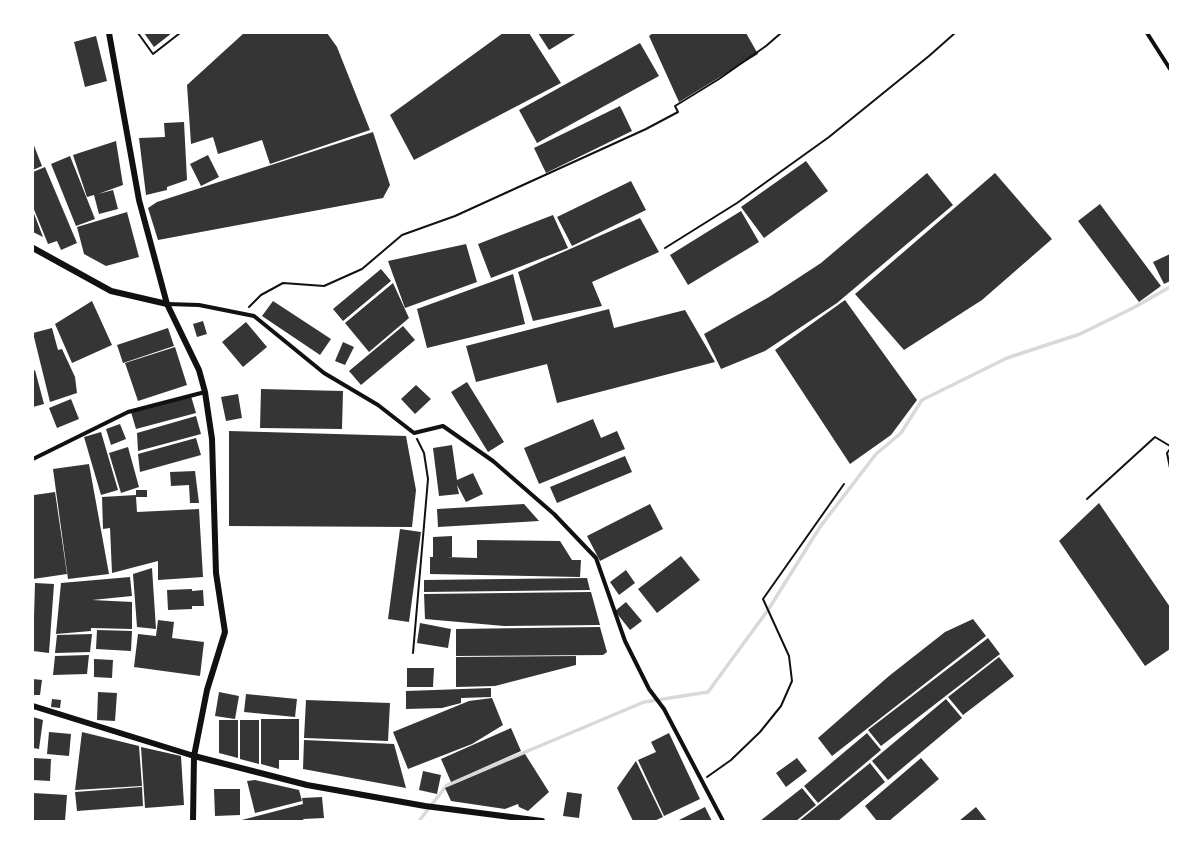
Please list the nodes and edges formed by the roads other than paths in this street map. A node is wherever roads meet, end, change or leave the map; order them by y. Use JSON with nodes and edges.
{"nodes":[{"id":1,"x":109,"y":33,"type":"edge"},
{"id":2,"x":1147,"y":33,"type":"edge"},
{"id":3,"x":1170,"y":69,"type":"edge"},
{"id":4,"x":33,"y":248,"type":"edge"},
{"id":5,"x":166,"y":304,"type":"junction"},
{"id":6,"x":205,"y":392,"type":"junction"},
{"id":7,"x":33,"y":459,"type":"edge"},
{"id":8,"x":33,"y":706,"type":"edge"},
{"id":9,"x":194,"y":756,"type":"junction"},
{"id":10,"x":193,"y":821,"type":"edge"},
{"id":11,"x":542,"y":821,"type":"edge"},
{"id":12,"x":723,"y":821,"type":"edge"}],
"edges":[{"from":1,"to":5,"type":"street"},
{"from":2,"to":3,"type":"street"},
{"from":4,"to":5,"type":"street"},
{"from":5,"to":6,"type":"street"},
{"from":5,"to":12,"type":"street"},
{"from":6,"to":7,"type":"street"},
{"from":6,"to":9,"type":"street"},
{"from":8,"to":9,"type":"street"},
{"from":9,"to":10,"type":"street"},
{"from":9,"to":11,"type":"street"}]}
